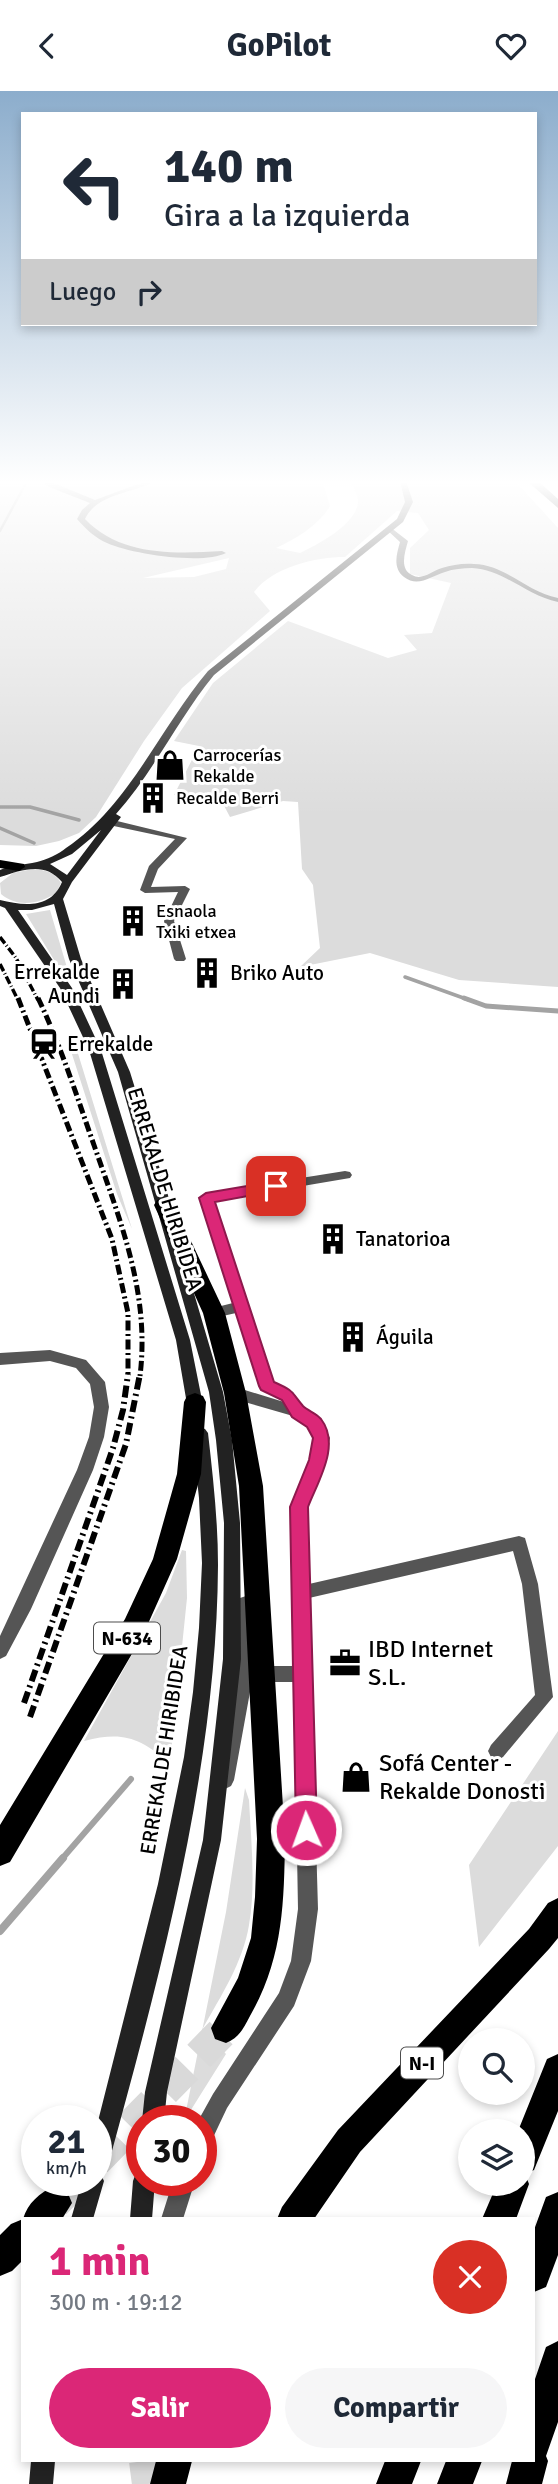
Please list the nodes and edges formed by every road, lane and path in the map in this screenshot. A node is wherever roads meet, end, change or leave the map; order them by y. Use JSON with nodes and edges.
{"nodes":[{"id":1,"x":311,"y":593,"type":"edge"},
{"id":2,"x":534,"y":593,"type":"edge"},
{"id":3,"x":558,"y":600,"type":"edge"},
{"id":4,"x":124,"y":797,"type":"junction"},
{"id":5,"x":113,"y":823,"type":"junction"},
{"id":6,"x":0,"y":864,"type":"edge"},
{"id":7,"x":38,"y":866,"type":"junction"},
{"id":8,"x":19,"y":867,"type":"junction"},
{"id":9,"x":0,"y":874,"type":"edge"},
{"id":10,"x":67,"y":882,"type":"junction"},
{"id":11,"x":58,"y":898,"type":"junction"},
{"id":12,"x":5,"y":905,"type":"edge"},
{"id":13,"x":180,"y":959,"type":"dead end"},
{"id":14,"x":345,"y":1174,"type":"dead end"},
{"id":15,"x":164,"y":1205,"type":"junction"},
{"id":16,"x":242,"y":1307,"type":"junction"},
{"id":17,"x":214,"y":1313,"type":"junction"},
{"id":18,"x":0,"y":1359,"type":"edge"},
{"id":19,"x":235,"y":1393,"type":"junction"},
{"id":20,"x":195,"y":1402,"type":"junction"},
{"id":21,"x":298,"y":1412,"type":"junction"},
{"id":22,"x":300,"y":1593,"type":"junction"},
{"id":23,"x":0,"y":1651,"type":"edge"},
{"id":24,"x":262,"y":1674,"type":"junction"},
{"id":25,"x":302,"y":1674,"type":"junction"},
{"id":26,"x":497,"y":1751,"type":"dead end"},
{"id":27,"x":212,"y":1840,"type":"junction"},
{"id":28,"x":0,"y":1852,"type":"edge"},
{"id":29,"x":558,"y":1913,"type":"edge"},
{"id":30,"x":226,"y":2028,"type":"tunnel mouth"},
{"id":31,"x":558,"y":2070,"type":"edge"},
{"id":32,"x":155,"y":2105,"type":"edge"},
{"id":33,"x":112,"y":2106,"type":"edge"},
{"id":34,"x":217,"y":2107,"type":"edge"},
{"id":35,"x":535,"y":2128,"type":"edge"},
{"id":36,"x":78,"y":2196,"type":"edge"},
{"id":37,"x":143,"y":2196,"type":"edge"},
{"id":38,"x":179,"y":2196,"type":"edge"},
{"id":39,"x":508,"y":2196,"type":"edge"},
{"id":40,"x":558,"y":2209,"type":"edge"},
{"id":41,"x":59,"y":2214,"type":"edge"},
{"id":42,"x":141,"y":2217,"type":"edge"},
{"id":43,"x":173,"y":2217,"type":"edge"},
{"id":44,"x":295,"y":2217,"type":"edge"},
{"id":45,"x":500,"y":2217,"type":"edge"},
{"id":46,"x":21,"y":2238,"type":"edge"},
{"id":47,"x":0,"y":2259,"type":"edge"},
{"id":48,"x":535,"y":2272,"type":"edge"},
{"id":49,"x":558,"y":2359,"type":"edge"},
{"id":50,"x":535,"y":2440,"type":"edge"},
{"id":51,"x":43,"y":2462,"type":"edge"},
{"id":52,"x":174,"y":2462,"type":"edge"},
{"id":53,"x":403,"y":2462,"type":"edge"},
{"id":54,"x":464,"y":2462,"type":"edge"},
{"id":55,"x":530,"y":2462,"type":"edge"},
{"id":56,"x":41,"y":2484,"type":"edge"},
{"id":57,"x":168,"y":2484,"type":"edge"},
{"id":58,"x":394,"y":2484,"type":"edge"},
{"id":59,"x":455,"y":2484,"type":"edge"},
{"id":60,"x":524,"y":2484,"type":"edge"}],
"edges":[{"from":1,"to":4,"type":"main road"},
{"from":2,"to":3,"type":"street"},
{"from":4,"to":5,"type":"main road"},
{"from":4,"to":7,"type":"main road"},
{"from":5,"to":10,"type":"main road"},
{"from":5,"to":13,"type":"street"},
{"from":6,"to":8,"type":"main road"},
{"from":7,"to":8,"type":"main road"},
{"from":7,"to":10,"type":"main road"},
{"from":8,"to":9,"type":"main road"},
{"from":10,"to":11,"type":"main road"},
{"from":11,"to":12,"type":"main road"},
{"from":11,"to":15,"type":"main road","name":"ERREKALDE HIRIBIDEA"},
{"from":12,"to":20,"type":"main road","name":"ERREKALDE HIRIBIDEA"},
{"from":14,"to":16,"type":"street"},
{"from":15,"to":17,"type":"highway"},
{"from":15,"to":27,"type":"main road","name":"ERREKALDE HIRIBIDEA"},
{"from":16,"to":17,"type":"street"},
{"from":16,"to":21,"type":"street"},
{"from":17,"to":19,"type":"highway"},
{"from":18,"to":23,"type":"street"},
{"from":19,"to":21,"type":"street"},
{"from":19,"to":24,"type":"highway"},
{"from":19,"to":27,"type":"street"},
{"from":20,"to":28,"type":"highway","number":"N-634"},
{"from":20,"to":33,"type":"main road","name":"ERREKALDE HIRIBIDEA"},
{"from":21,"to":22,"type":"street"},
{"from":22,"to":25,"type":"street"},
{"from":22,"to":26,"type":"street"},
{"from":24,"to":25,"type":"street"},
{"from":24,"to":30,"type":"highway"},
{"from":25,"to":34,"type":"street"},
{"from":27,"to":32,"type":"main road","name":"ERREKALDE HIRIBIDEA"},
{"from":29,"to":44,"type":"highway","number":"N-I"},
{"from":31,"to":35,"type":"highway"},
{"from":36,"to":41,"type":"main road"},
{"from":37,"to":42,"type":"main road"},
{"from":38,"to":43,"type":"street"},
{"from":39,"to":45,"type":"highway"},
{"from":40,"to":48,"type":"highway"},
{"from":46,"to":47,"type":"highway"},
{"from":49,"to":50,"type":"highway"},
{"from":51,"to":56,"type":"main road"},
{"from":52,"to":57,"type":"highway"},
{"from":53,"to":58,"type":"highway"},
{"from":54,"to":59,"type":"highway"},
{"from":55,"to":60,"type":"highway"}]}
